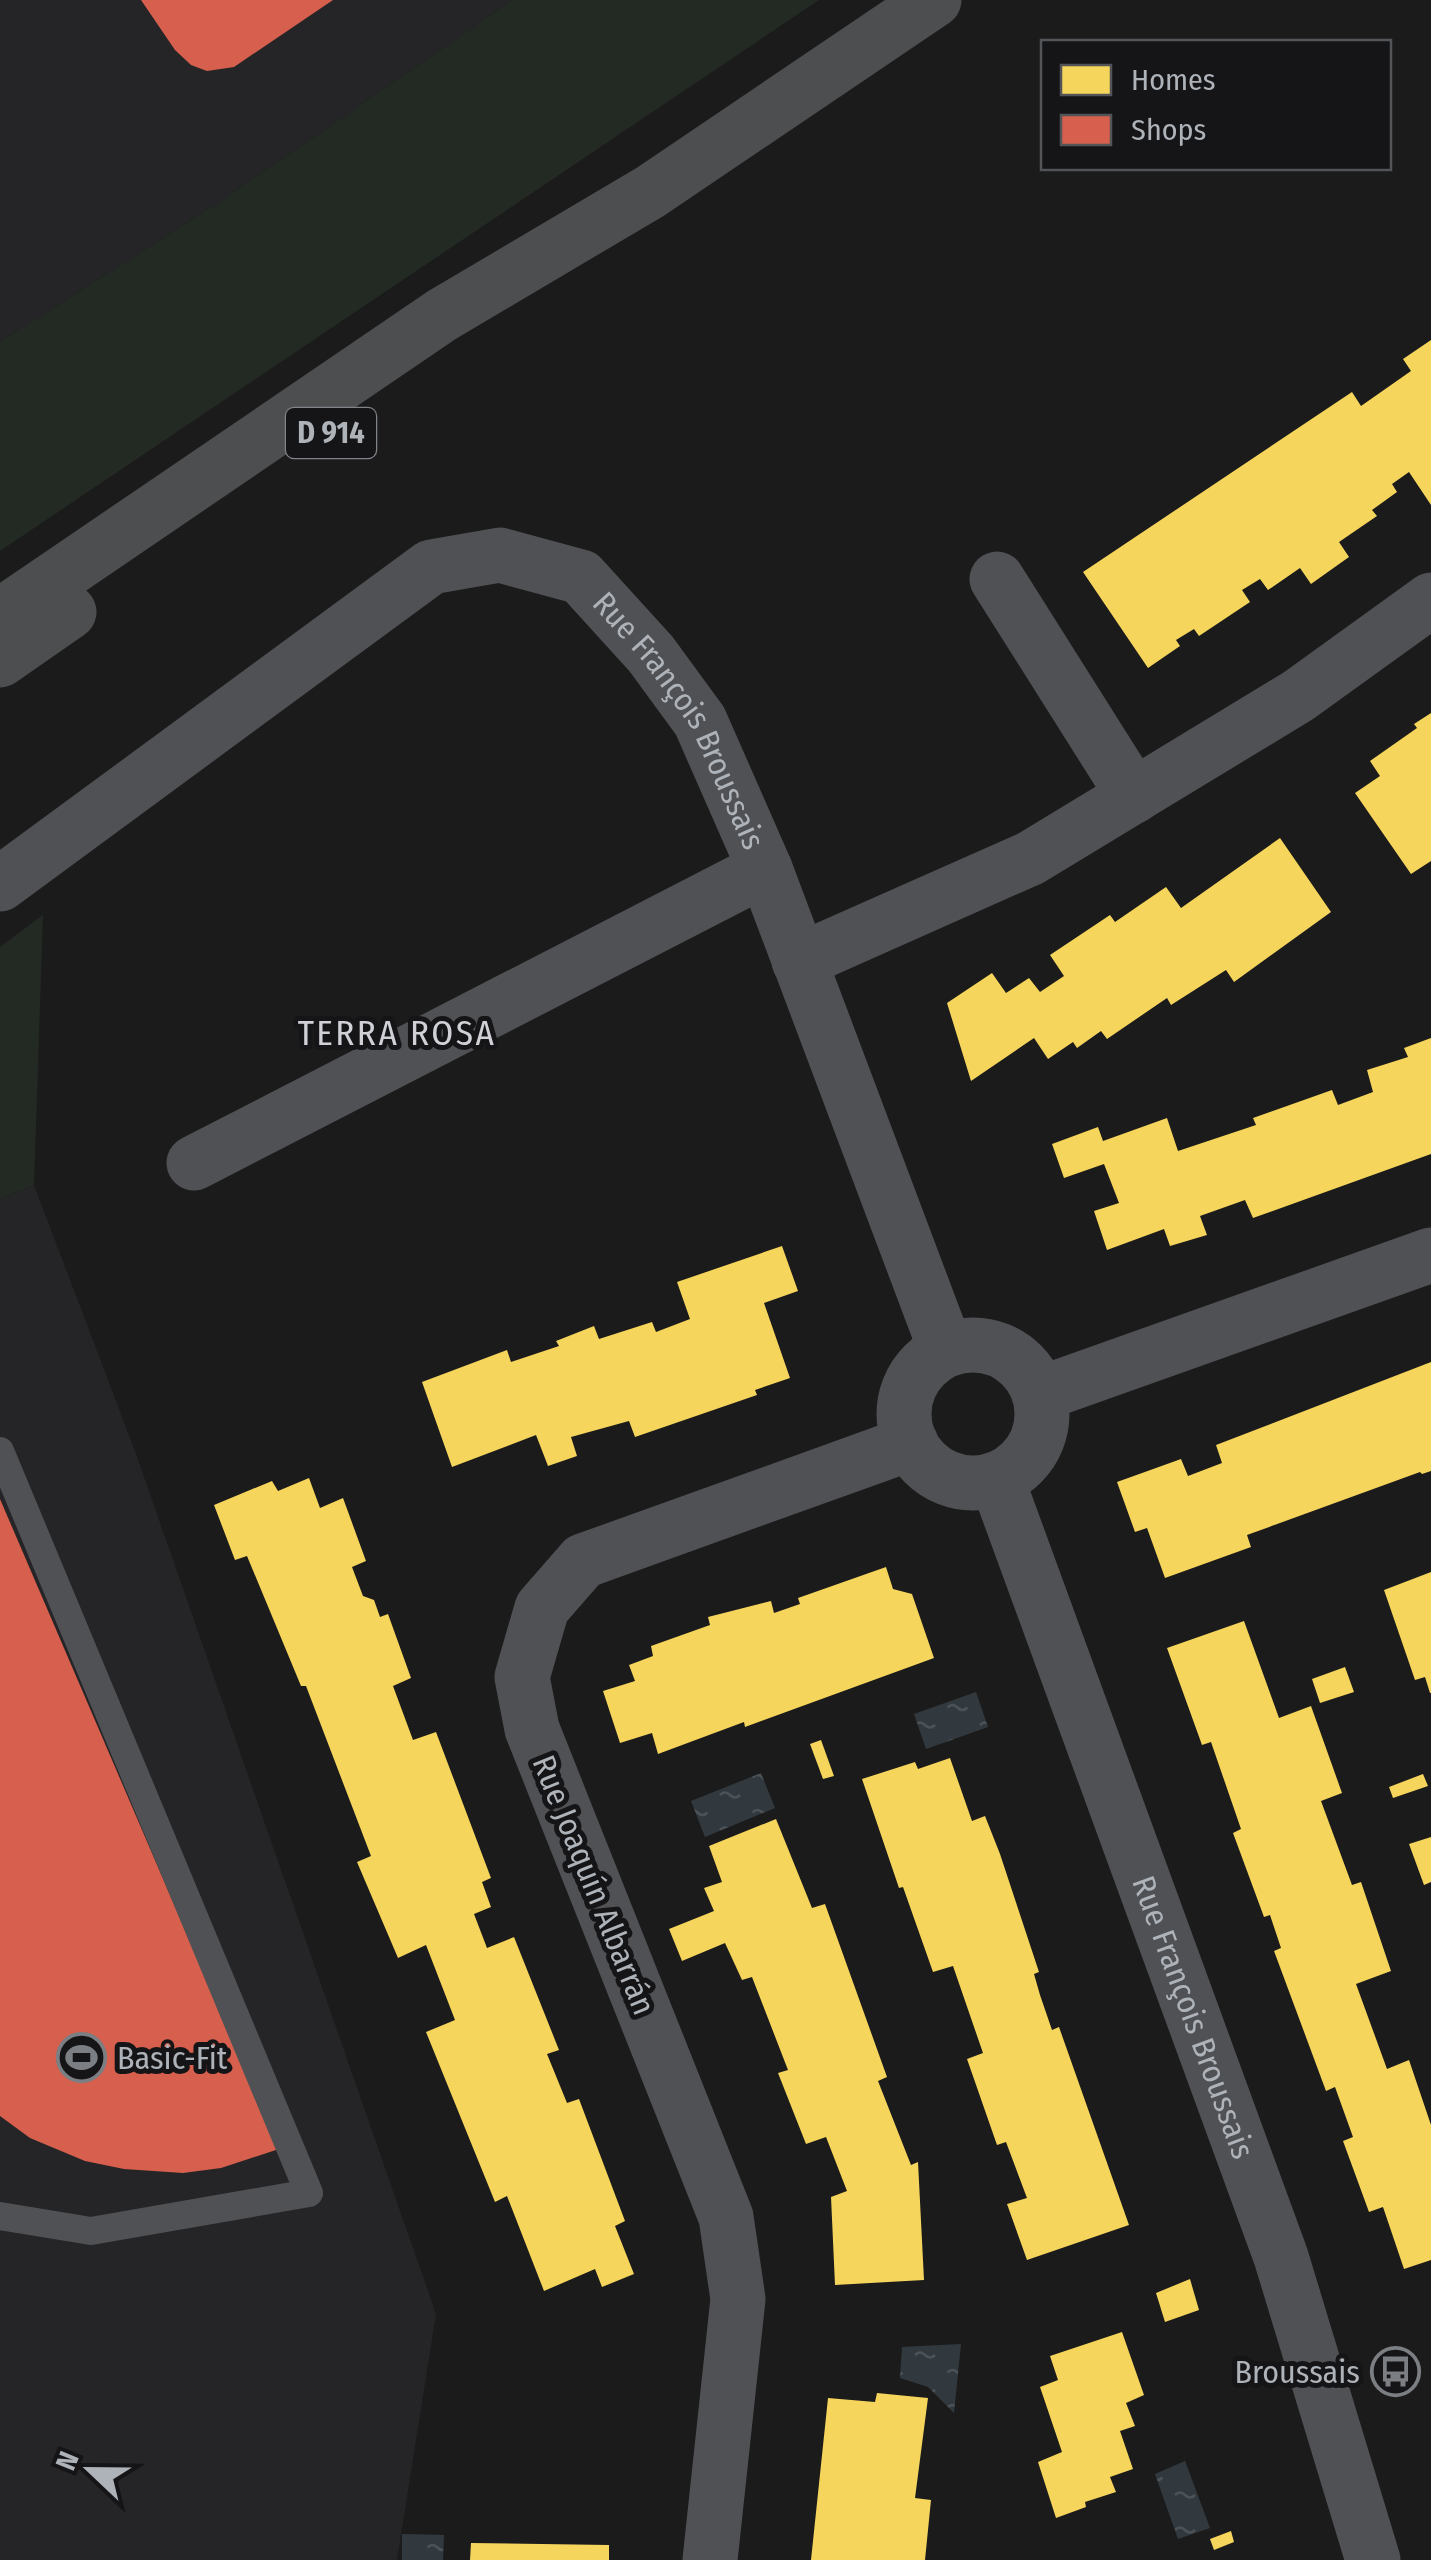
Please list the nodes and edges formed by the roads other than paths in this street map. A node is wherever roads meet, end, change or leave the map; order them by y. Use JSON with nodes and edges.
{"nodes":[{"id":1,"x":934,"y":0,"type":"edge"},
{"id":2,"x":650,"y":192,"type":"junction"},
{"id":3,"x":997,"y":579,"type":"dead end"},
{"id":4,"x":1431,"y":600,"type":"edge"},
{"id":5,"x":0,"y":616,"type":"edge"},
{"id":6,"x":0,"y":660,"type":"edge"},
{"id":7,"x":1134,"y":796,"type":"junction"},
{"id":8,"x":765,"y":869,"type":"junction"},
{"id":9,"x":0,"y":884,"type":"edge"},
{"id":10,"x":799,"y":962,"type":"junction"},
{"id":11,"x":194,"y":1163,"type":"dead end"},
{"id":12,"x":1431,"y":1255,"type":"edge"},
{"id":13,"x":946,"y":1350,"type":"junction"},
{"id":14,"x":1040,"y":1394,"type":"junction"},
{"id":15,"x":910,"y":1443,"type":"junction"},
{"id":16,"x":0,"y":1451,"type":"edge"},
{"id":17,"x":997,"y":1480,"type":"junction"},
{"id":18,"x":0,"y":2216,"type":"edge"},
{"id":19,"x":710,"y":2560,"type":"edge"},
{"id":20,"x":1373,"y":2560,"type":"edge"}],
"edges":[{"from":1,"to":2,"type":"main road","number":"D 914"},
{"from":2,"to":5,"type":"main road","number":"D 914"},
{"from":2,"to":6,"type":"main road","number":"D 914"},
{"from":3,"to":7,"type":"street"},
{"from":4,"to":7,"type":"street"},
{"from":7,"to":10,"type":"street"},
{"from":8,"to":9,"type":"street","name":"Rue François Broussais"},
{"from":8,"to":10,"type":"street","name":"Rue François Broussais"},
{"from":8,"to":11,"type":"street"},
{"from":10,"to":13,"type":"street","name":"Rue François Broussais"},
{"from":12,"to":14,"type":"street"},
{"from":13,"to":14,"type":"street"},
{"from":13,"to":15,"type":"street"},
{"from":14,"to":17,"type":"street"},
{"from":15,"to":17,"type":"street"},
{"from":15,"to":19,"type":"street","name":"Rue Joaquín Albarrán"},
{"from":16,"to":18,"type":"lane"},
{"from":17,"to":20,"type":"street","name":"Rue François Broussais"}]}
